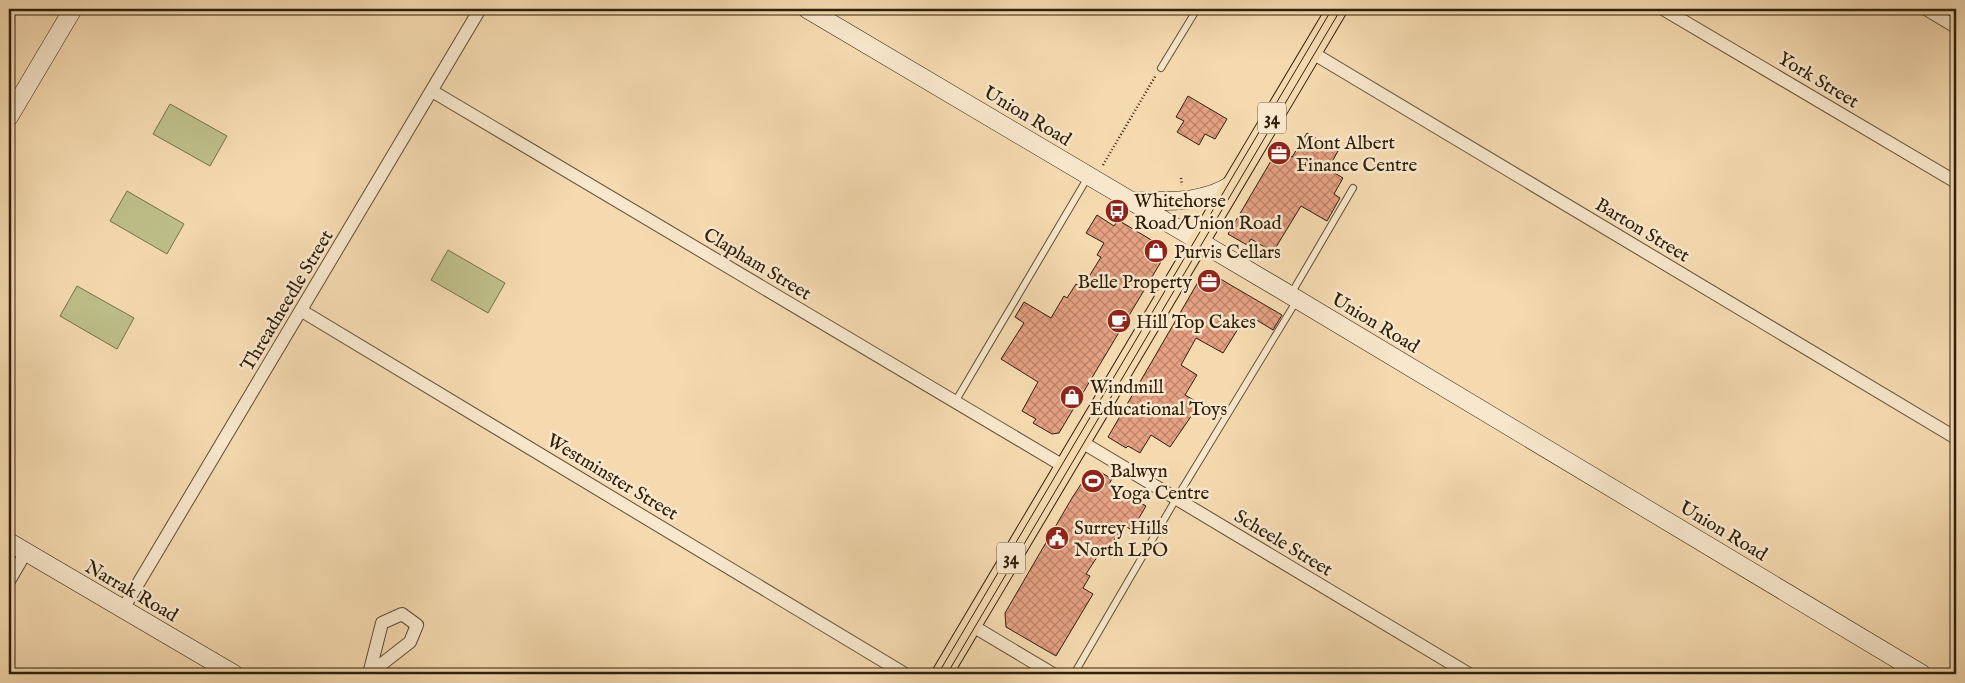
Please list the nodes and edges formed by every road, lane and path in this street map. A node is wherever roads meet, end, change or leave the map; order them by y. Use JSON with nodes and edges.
{"nodes":[{"id":1,"x":73,"y":9,"type":"edge"},
{"id":2,"x":480,"y":9,"type":"edge"},
{"id":3,"x":807,"y":9,"type":"edge"},
{"id":4,"x":1197,"y":9,"type":"edge"},
{"id":5,"x":1337,"y":9,"type":"edge"},
{"id":6,"x":1664,"y":9,"type":"edge"},
{"id":7,"x":1926,"y":9,"type":"edge"},
{"id":8,"x":1956,"y":26,"type":"edge"},
{"id":9,"x":1311,"y":52,"type":"junction"},
{"id":10,"x":1161,"y":68,"type":"joint"},
{"id":11,"x":432,"y":91,"type":"junction"},
{"id":12,"x":9,"y":117,"type":"edge"},
{"id":13,"x":1092,"y":177,"type":"junction"},
{"id":14,"x":1956,"y":182,"type":"edge"},
{"id":15,"x":1233,"y":184,"type":"junction"},
{"id":16,"x":1352,"y":188,"type":"dead end"},
{"id":17,"x":1132,"y":201,"type":"junction"},
{"id":18,"x":1199,"y":241,"type":"junction"},
{"id":19,"x":1294,"y":297,"type":"junction"},
{"id":20,"x":302,"y":310,"type":"junction"},
{"id":21,"x":956,"y":402,"type":"junction"},
{"id":22,"x":1956,"y":438,"type":"edge"},
{"id":23,"x":1080,"y":441,"type":"junction"},
{"id":24,"x":1065,"y":467,"type":"junction"},
{"id":25,"x":1176,"y":499,"type":"junction"},
{"id":26,"x":9,"y":542,"type":"edge"},
{"id":27,"x":26,"y":552,"type":"junction"},
{"id":28,"x":9,"y":581,"type":"edge"},
{"id":29,"x":123,"y":609,"type":"junction"},
{"id":30,"x":971,"y":625,"type":"junction"},
{"id":31,"x":234,"y":674,"type":"edge"},
{"id":32,"x":369,"y":674,"type":"edge"},
{"id":33,"x":905,"y":674,"type":"edge"},
{"id":34,"x":942,"y":674,"type":"edge"},
{"id":35,"x":1053,"y":674,"type":"edge"},
{"id":36,"x":1074,"y":674,"type":"edge"},
{"id":37,"x":1469,"y":674,"type":"edge"},
{"id":38,"x":1922,"y":674,"type":"edge"}],
"edges":[{"from":1,"to":12,"type":"main road"},
{"from":2,"to":11,"type":"street","name":"Threadneedle Street"},
{"from":3,"to":13,"type":"main road","name":"Union Road"},
{"from":4,"to":10,"type":"lane"},
{"from":5,"to":9,"type":"main road","number":"34"},
{"from":6,"to":14,"type":"street","name":"York Street"},
{"from":7,"to":8,"type":"street"},
{"from":9,"to":15,"type":"main road","number":"34"},
{"from":9,"to":22,"type":"street","name":"Barton Street"},
{"from":10,"to":13,"type":"path"},
{"from":11,"to":20,"type":"street","name":"Threadneedle Street"},
{"from":11,"to":21,"type":"street","name":"Clapham Street"},
{"from":13,"to":17,"type":"main road","name":"Union Road"},
{"from":13,"to":21,"type":"lane"},
{"from":15,"to":17,"type":"main road"},
{"from":15,"to":18,"type":"main road","number":"34"},
{"from":16,"to":19,"type":"lane"},
{"from":17,"to":18,"type":"main road","name":"Union Road"},
{"from":18,"to":19,"type":"main road","name":"Union Road"},
{"from":18,"to":23,"type":"main road","number":"34"},
{"from":19,"to":25,"type":"lane"},
{"from":19,"to":38,"type":"main road","name":"Union Road"},
{"from":20,"to":29,"type":"street","name":"Threadneedle Street"},
{"from":20,"to":33,"type":"street","name":"Westminster Street"},
{"from":21,"to":24,"type":"street","name":"Clapham Street"},
{"from":23,"to":24,"type":"main road","number":"34"},
{"from":23,"to":25,"type":"street","name":"Scheele Street"},
{"from":24,"to":30,"type":"main road","number":"34"},
{"from":25,"to":36,"type":"lane"},
{"from":25,"to":37,"type":"street","name":"Scheele Street"},
{"from":26,"to":27,"type":"main road","name":"Narrak Road"},
{"from":27,"to":28,"type":"street"},
{"from":27,"to":29,"type":"main road","name":"Narrak Road"},
{"from":29,"to":31,"type":"main road","name":"Narrak Road"},
{"from":30,"to":34,"type":"main road","number":"34"},
{"from":30,"to":35,"type":"street"},
{"from":32,"to":32,"type":"street"}]}
